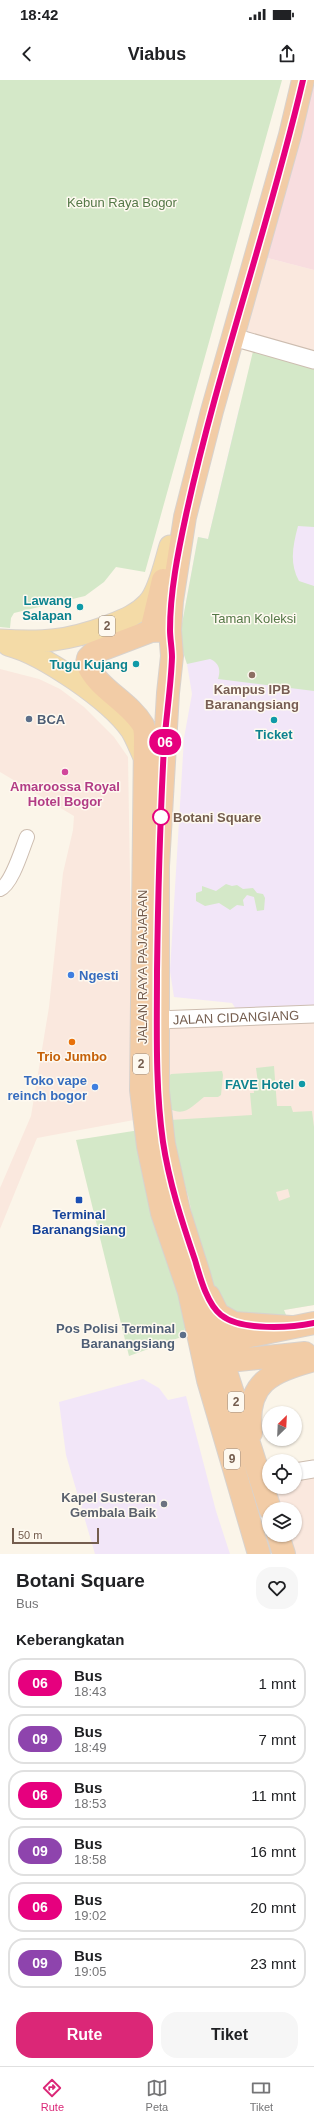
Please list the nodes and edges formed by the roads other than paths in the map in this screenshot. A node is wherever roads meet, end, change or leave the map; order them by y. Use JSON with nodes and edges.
{"nodes":[{"id":1,"x":293,"y":80,"type":"edge"},
{"id":2,"x":303,"y":80,"type":"edge"},
{"id":3,"x":309,"y":80,"type":"edge"},
{"id":4,"x":314,"y":81,"type":"edge"},
{"id":5,"x":233,"y":337,"type":"junction"},
{"id":6,"x":314,"y":360,"type":"edge"},
{"id":7,"x":185,"y":516,"type":"junction"},
{"id":8,"x":170,"y":546,"type":"junction"},
{"id":9,"x":161,"y":631,"type":"junction"},
{"id":10,"x":0,"y":642,"type":"edge"},
{"id":11,"x":144,"y":757,"type":"junction"},
{"id":12,"x":27,"y":837,"type":"dead end"},
{"id":13,"x":0,"y":889,"type":"edge"},
{"id":14,"x":314,"y":1014,"type":"edge"},
{"id":15,"x":157,"y":1020,"type":"junction"},
{"id":16,"x":156,"y":1145,"type":"junction"},
{"id":17,"x":199,"y":1274,"type":"junction"},
{"id":18,"x":314,"y":1323,"type":"edge"},
{"id":19,"x":291,"y":1327,"type":"junction"},
{"id":20,"x":314,"y":1352,"type":"edge"},
{"id":21,"x":212,"y":1355,"type":"junction"},
{"id":22,"x":314,"y":1360,"type":"edge"},
{"id":23,"x":254,"y":1459,"type":"junction"},
{"id":24,"x":314,"y":1469,"type":"edge"},
{"id":25,"x":302,"y":1471,"type":"edge"},
{"id":26,"x":262,"y":1473,"type":"edge"},
{"id":27,"x":280,"y":1542,"type":"edge"},
{"id":28,"x":259,"y":1554,"type":"edge"},
{"id":29,"x":284,"y":1554,"type":"edge"}],
"edges":[{"from":1,"to":8,"type":"highway","number":"2"},
{"from":2,"to":5,"type":"highway","name":"JALAN RAYA PAJAJARAN","number":"2"},
{"from":3,"to":4,"type":"street"},
{"from":5,"to":6,"type":"street"},
{"from":5,"to":7,"type":"highway","name":"JALAN RAYA PAJAJARAN","number":"2"},
{"from":7,"to":8,"type":"highway"},
{"from":7,"to":9,"type":"highway","name":"JALAN RAYA PAJAJARAN","number":"2"},
{"from":8,"to":9,"type":"highway"},
{"from":8,"to":10,"type":"main road","number":"2"},
{"from":9,"to":11,"type":"highway","name":"JALAN RAYA PAJAJARAN","number":"2"},
{"from":9,"to":15,"type":"highway","name":"JALAN RAYA PAJAJARAN","number":"2"},
{"from":10,"to":11,"type":"main road","number":"2"},
{"from":11,"to":16,"type":"highway","name":"JALAN RAYA PAJAJARAN","number":"2"},
{"from":12,"to":13,"type":"street"},
{"from":14,"to":15,"type":"street","name":"JALAN CIDANGIANG"},
{"from":15,"to":16,"type":"highway","name":"JALAN RAYA PAJAJARAN","number":"2"},
{"from":16,"to":17,"type":"highway","name":"JALAN RAYA PAJAJARAN","number":"2"},
{"from":16,"to":21,"type":"highway","name":"JALAN RAYA PAJAJARAN","number":"2"},
{"from":17,"to":19,"type":"highway","number":"2"},
{"from":17,"to":21,"type":"highway","name":"JALAN RAYA PAJAJARAN","number":"2"},
{"from":18,"to":19,"type":"highway"},
{"from":19,"to":21,"type":"highway"},
{"from":20,"to":21,"type":"highway"},
{"from":21,"to":23,"type":"highway","name":"JALAN RAYA PAJAJARAN","number":"2"},
{"from":21,"to":28,"type":"highway","name":"JALAN RAYA PAJAJARAN","number":"9"},
{"from":22,"to":23,"type":"highway"},
{"from":23,"to":26,"type":"highway","name":"JALAN RAYA PAJAJARAN","number":"2"},
{"from":24,"to":25,"type":"street"},
{"from":27,"to":29,"type":"highway"}]}
